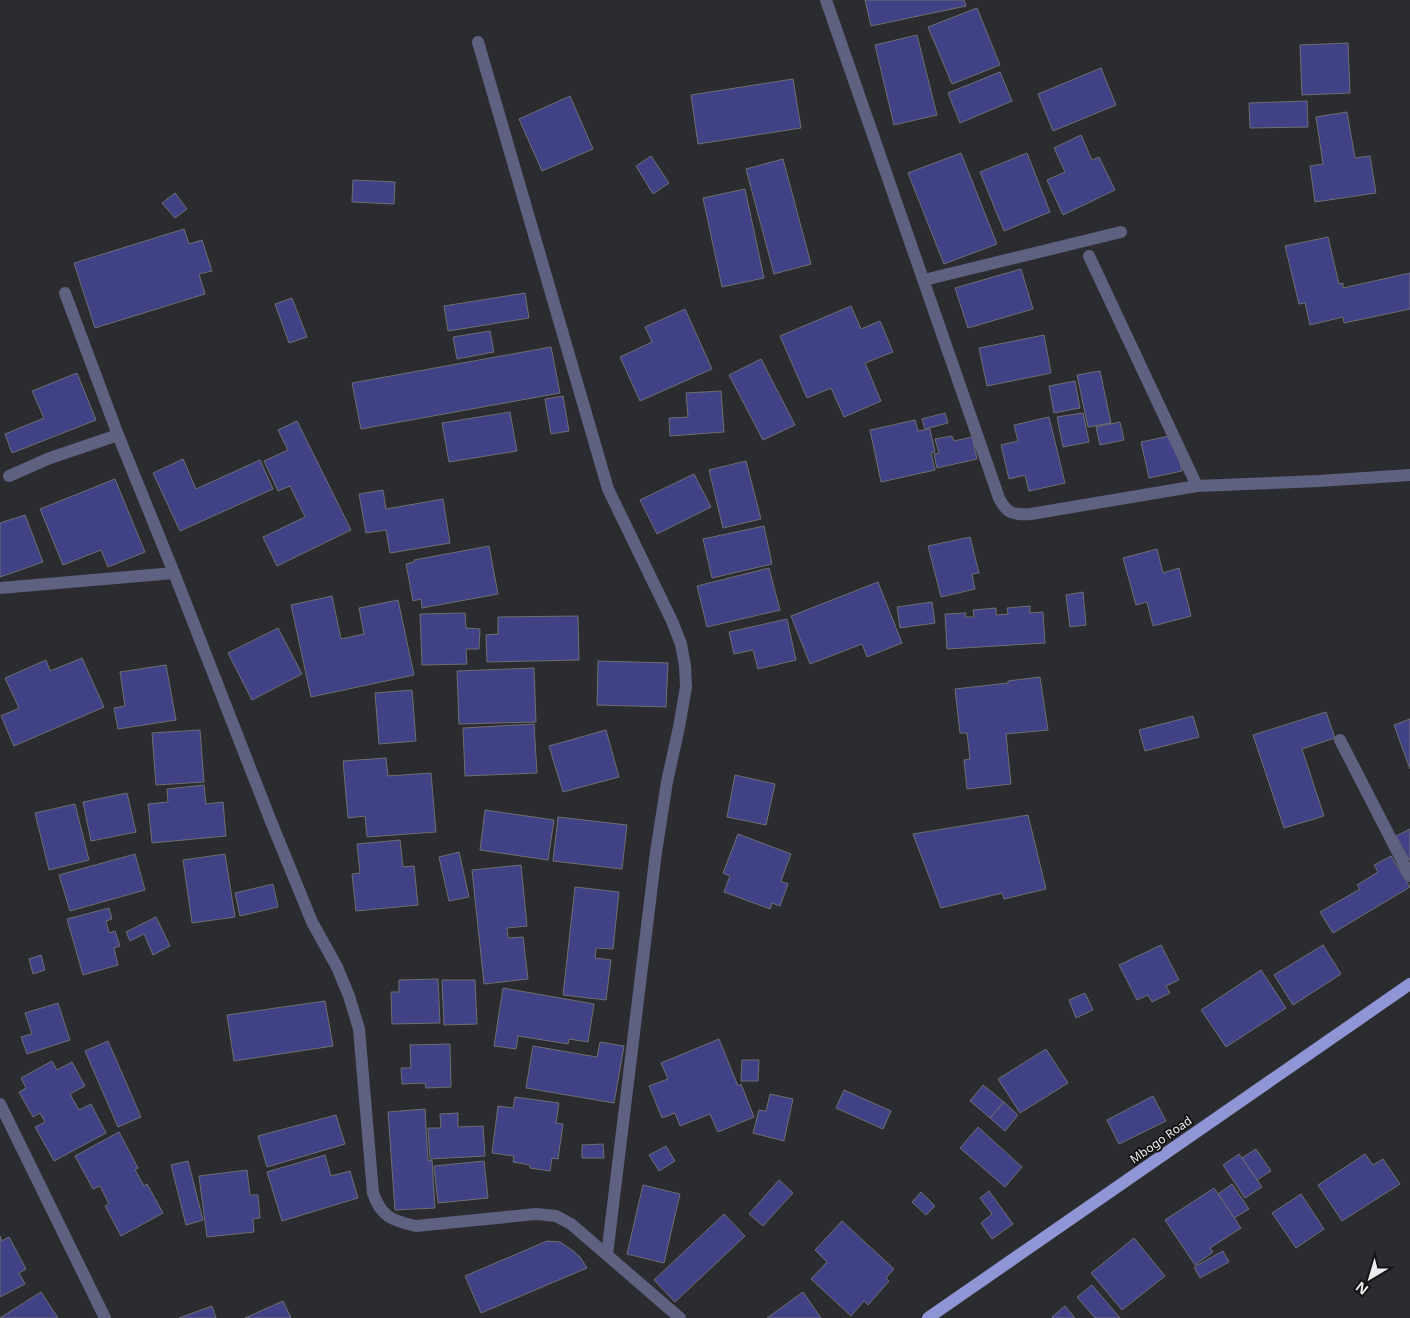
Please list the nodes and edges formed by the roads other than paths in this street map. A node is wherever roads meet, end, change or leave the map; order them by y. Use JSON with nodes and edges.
{"nodes":[{"id":1,"x":826,"y":0,"type":"edge"},
{"id":2,"x":478,"y":42,"type":"dead end"},
{"id":3,"x":1121,"y":232,"type":"dead end"},
{"id":4,"x":1089,"y":256,"type":"dead end"},
{"id":5,"x":924,"y":280,"type":"junction"},
{"id":6,"x":65,"y":293,"type":"dead end"},
{"id":7,"x":118,"y":435,"type":"junction"},
{"id":8,"x":1410,"y":475,"type":"edge"},
{"id":9,"x":9,"y":476,"type":"dead end"},
{"id":10,"x":1196,"y":486,"type":"junction"},
{"id":11,"x":174,"y":573,"type":"junction"},
{"id":12,"x":0,"y":588,"type":"edge"},
{"id":13,"x":1340,"y":740,"type":"dead end"},
{"id":14,"x":1410,"y":876,"type":"edge"},
{"id":15,"x":1410,"y":984,"type":"edge"},
{"id":16,"x":0,"y":1104,"type":"edge"},
{"id":17,"x":607,"y":1255,"type":"junction"},
{"id":18,"x":105,"y":1318,"type":"edge"},
{"id":19,"x":679,"y":1318,"type":"edge"},
{"id":20,"x":928,"y":1318,"type":"edge"}],
"edges":[{"from":1,"to":5,"type":"street"},
{"from":2,"to":17,"type":"street"},
{"from":3,"to":5,"type":"street"},
{"from":4,"to":10,"type":"street"},
{"from":5,"to":10,"type":"street"},
{"from":6,"to":7,"type":"street"},
{"from":7,"to":9,"type":"street"},
{"from":7,"to":11,"type":"street"},
{"from":8,"to":10,"type":"street"},
{"from":11,"to":12,"type":"street"},
{"from":11,"to":17,"type":"street"},
{"from":13,"to":14,"type":"street"},
{"from":15,"to":20,"type":"main road","name":"Mbogo Road"},
{"from":16,"to":18,"type":"street"},
{"from":17,"to":19,"type":"street"}]}
